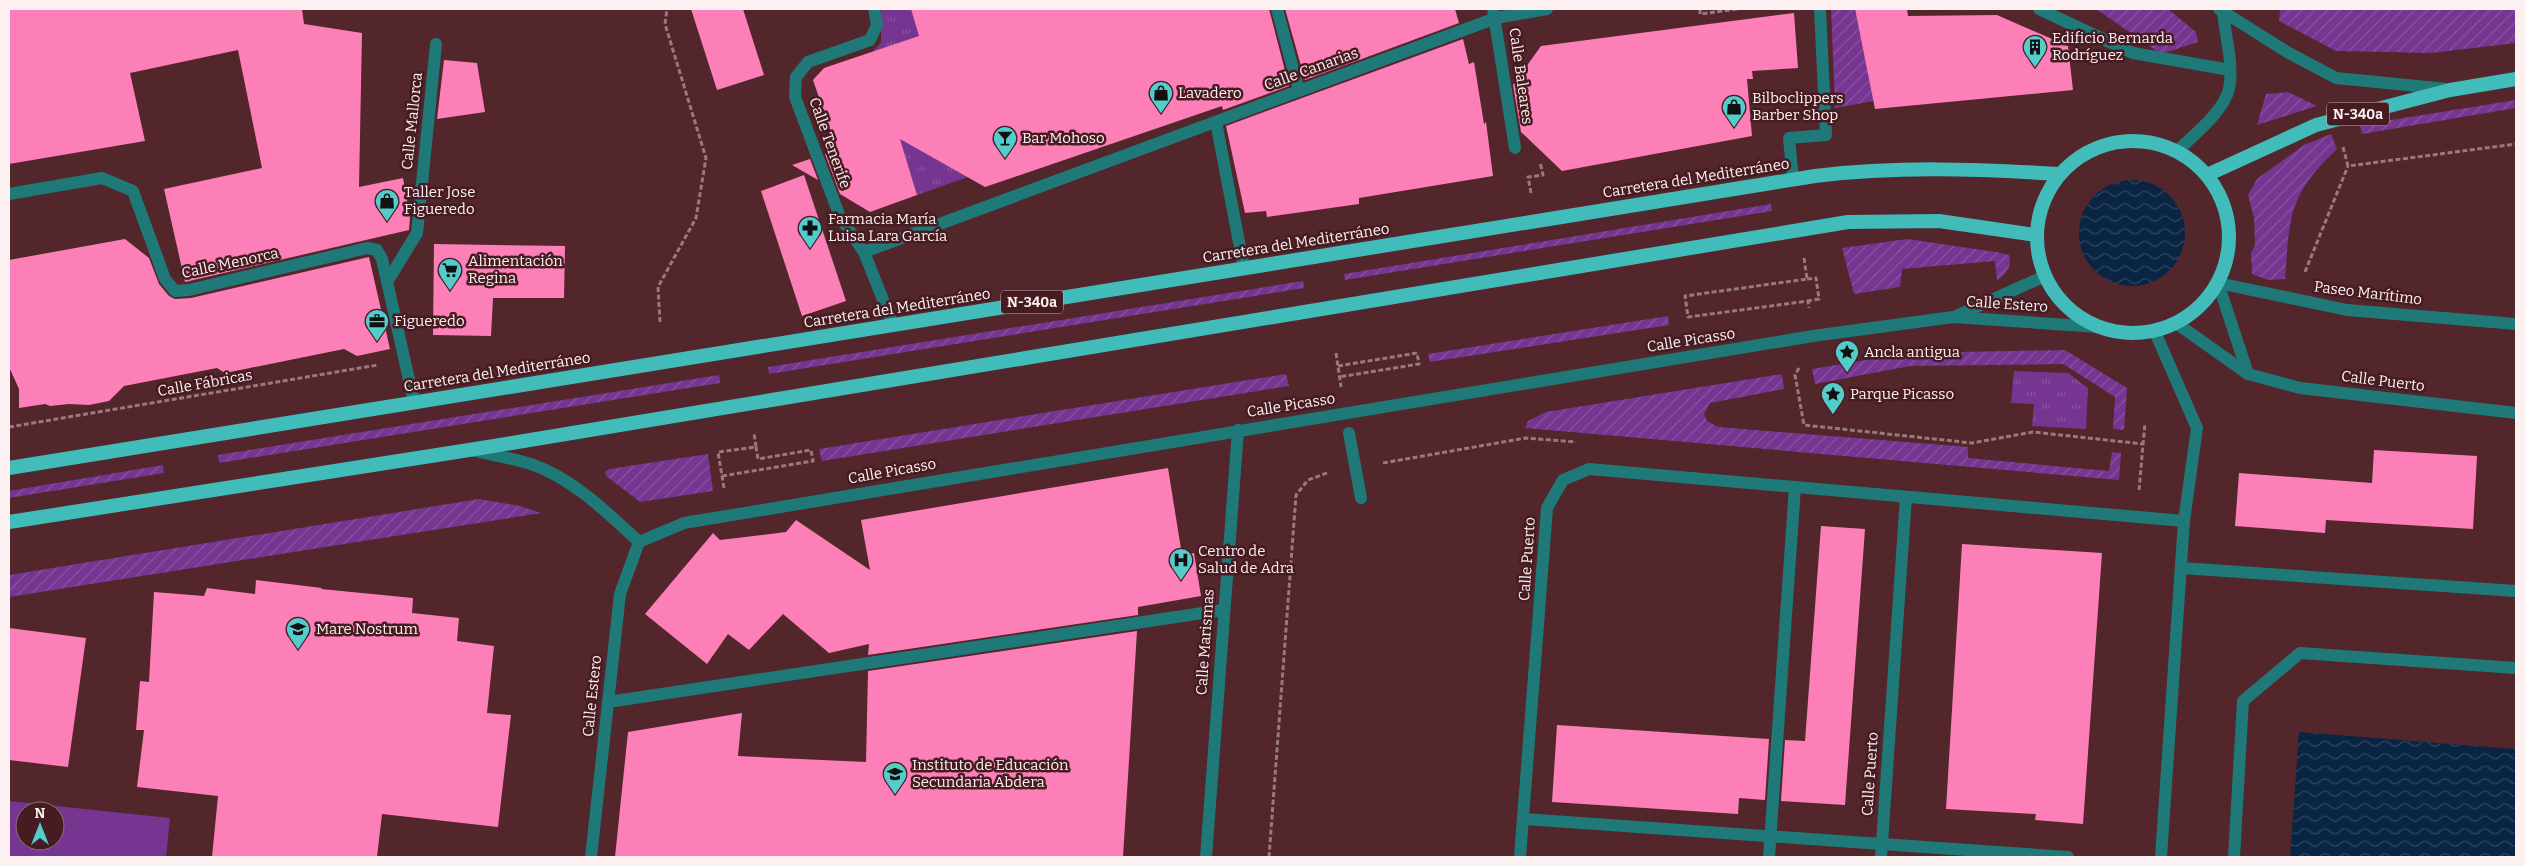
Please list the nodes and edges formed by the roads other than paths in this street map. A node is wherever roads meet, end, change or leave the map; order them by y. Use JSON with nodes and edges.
{"nodes":[{"id":1,"x":874,"y":9,"type":"edge"},
{"id":2,"x":1277,"y":9,"type":"edge"},
{"id":3,"x":1547,"y":9,"type":"edge"},
{"id":4,"x":1820,"y":9,"type":"edge"},
{"id":5,"x":2039,"y":9,"type":"edge"},
{"id":6,"x":2221,"y":10,"type":"edge"},
{"id":7,"x":1495,"y":14,"type":"edge"},
{"id":8,"x":436,"y":44,"type":"dead end"},
{"id":9,"x":2230,"y":70,"type":"junction"},
{"id":10,"x":2516,"y":79,"type":"edge"},
{"id":11,"x":2450,"y":90,"type":"junction"},
{"id":12,"x":1299,"y":91,"type":"junction"},
{"id":13,"x":1216,"y":122,"type":"junction"},
{"id":14,"x":1515,"y":148,"type":"dead end"},
{"id":15,"x":2177,"y":151,"type":"junction"},
{"id":16,"x":2059,"y":174,"type":"junction"},
{"id":17,"x":2207,"y":175,"type":"junction"},
{"id":18,"x":1793,"y":180,"type":"junction"},
{"id":19,"x":9,"y":194,"type":"edge"},
{"id":20,"x":2036,"y":235,"type":"junction"},
{"id":21,"x":864,"y":252,"type":"junction"},
{"id":22,"x":1244,"y":268,"type":"junction"},
{"id":23,"x":2044,"y":276,"type":"junction"},
{"id":24,"x":387,"y":282,"type":"junction"},
{"id":25,"x":2218,"y":283,"type":"junction"},
{"id":26,"x":1953,"y":317,"type":"junction"},
{"id":27,"x":2176,"y":323,"type":"junction"},
{"id":28,"x":894,"y":324,"type":"junction"},
{"id":29,"x":2516,"y":324,"type":"edge"},
{"id":30,"x":2098,"y":327,"type":"junction"},
{"id":31,"x":2155,"y":332,"type":"junction"},
{"id":32,"x":2248,"y":374,"type":"junction"},
{"id":33,"x":414,"y":402,"type":"junction"},
{"id":34,"x":2516,"y":413,"type":"edge"},
{"id":35,"x":1238,"y":430,"type":"junction"},
{"id":36,"x":1349,"y":433,"type":"dead end"},
{"id":37,"x":469,"y":450,"type":"junction"},
{"id":38,"x":9,"y":468,"type":"edge"},
{"id":39,"x":1795,"y":487,"type":"junction"},
{"id":40,"x":1906,"y":497,"type":"junction"},
{"id":41,"x":1361,"y":498,"type":"dead end"},
{"id":42,"x":2184,"y":521,"type":"junction"},
{"id":43,"x":9,"y":522,"type":"edge"},
{"id":44,"x":639,"y":542,"type":"junction"},
{"id":45,"x":2180,"y":568,"type":"junction"},
{"id":46,"x":2516,"y":591,"type":"edge"},
{"id":47,"x":1223,"y":610,"type":"junction"},
{"id":48,"x":2516,"y":668,"type":"edge"},
{"id":49,"x":608,"y":702,"type":"junction"},
{"id":50,"x":1523,"y":819,"type":"junction"},
{"id":51,"x":1770,"y":836,"type":"junction"},
{"id":52,"x":1881,"y":851,"type":"edge"},
{"id":53,"x":591,"y":857,"type":"edge"},
{"id":54,"x":1206,"y":857,"type":"edge"},
{"id":55,"x":1520,"y":857,"type":"edge"},
{"id":56,"x":1769,"y":857,"type":"edge"},
{"id":57,"x":2068,"y":857,"type":"edge"},
{"id":58,"x":2161,"y":857,"type":"edge"},
{"id":59,"x":2234,"y":857,"type":"edge"}],
"edges":[{"from":1,"to":21,"type":"street","name":"Calle Tenerife"},
{"from":2,"to":12,"type":"street"},
{"from":3,"to":7,"type":"street","name":"Calle Canarias"},
{"from":4,"to":18,"type":"street"},
{"from":5,"to":9,"type":"street"},
{"from":6,"to":9,"type":"street"},
{"from":6,"to":11,"type":"street"},
{"from":7,"to":12,"type":"street","name":"Calle Canarias"},
{"from":7,"to":14,"type":"street","name":"Calle Baleares"},
{"from":8,"to":24,"type":"street","name":"Calle Mallorca"},
{"from":9,"to":15,"type":"street"},
{"from":10,"to":11,"type":"highway","number":"N-340a"},
{"from":11,"to":17,"type":"highway","number":"N-340a"},
{"from":12,"to":13,"type":"street","name":"Calle Canarias"},
{"from":13,"to":21,"type":"street","name":"Calle Canarias"},
{"from":13,"to":22,"type":"street"},
{"from":15,"to":16,"type":"highway"},
{"from":15,"to":17,"type":"highway"},
{"from":16,"to":18,"type":"highway","name":"Carretera del Mediterráneo","number":"N-340a"},
{"from":16,"to":20,"type":"highway"},
{"from":17,"to":25,"type":"highway"},
{"from":18,"to":22,"type":"highway","name":"Carretera del Mediterráneo","number":"N-340a"},
{"from":19,"to":24,"type":"street","name":"Calle Menorca"},
{"from":20,"to":23,"type":"highway"},
{"from":20,"to":37,"type":"highway"},
{"from":21,"to":28,"type":"street","name":"Calle Tenerife"},
{"from":22,"to":28,"type":"highway","name":"Carretera del Mediterráneo","number":"N-340a"},
{"from":23,"to":26,"type":"street","name":"Calle Estero"},
{"from":23,"to":30,"type":"highway"},
{"from":24,"to":33,"type":"street"},
{"from":25,"to":27,"type":"highway"},
{"from":25,"to":29,"type":"street","name":"Paseo Marítimo"},
{"from":25,"to":32,"type":"street"},
{"from":26,"to":30,"type":"street","name":"Calle Estero"},
{"from":26,"to":35,"type":"street","name":"Calle Picasso"},
{"from":27,"to":31,"type":"highway"},
{"from":27,"to":32,"type":"street","name":"Calle Puerto"},
{"from":28,"to":33,"type":"highway","name":"Carretera del Mediterráneo","number":"N-340a"},
{"from":30,"to":31,"type":"highway"},
{"from":31,"to":42,"type":"street"},
{"from":32,"to":34,"type":"street","name":"Calle Puerto"},
{"from":33,"to":38,"type":"highway","name":"Carretera del Mediterráneo","number":"N-340a"},
{"from":35,"to":44,"type":"street","name":"Calle Picasso"},
{"from":35,"to":47,"type":"street","name":"Calle Marismas"},
{"from":36,"to":41,"type":"street"},
{"from":37,"to":43,"type":"highway"},
{"from":37,"to":44,"type":"street"},
{"from":39,"to":40,"type":"street","name":"Calle Puerto"},
{"from":39,"to":50,"type":"street","name":"Calle Puerto"},
{"from":39,"to":51,"type":"street"},
{"from":40,"to":42,"type":"street","name":"Calle Puerto"},
{"from":40,"to":52,"type":"street","name":"Calle Puerto"},
{"from":42,"to":45,"type":"street"},
{"from":44,"to":49,"type":"street","name":"Calle Estero"},
{"from":45,"to":46,"type":"street"},
{"from":45,"to":58,"type":"street"},
{"from":47,"to":49,"type":"street"},
{"from":47,"to":54,"type":"street","name":"Calle Marismas"},
{"from":48,"to":59,"type":"street"},
{"from":49,"to":53,"type":"street","name":"Calle Estero"},
{"from":50,"to":51,"type":"street"},
{"from":50,"to":55,"type":"street","name":"Calle Puerto"},
{"from":51,"to":52,"type":"street"},
{"from":51,"to":56,"type":"street"},
{"from":52,"to":57,"type":"street"}]}
